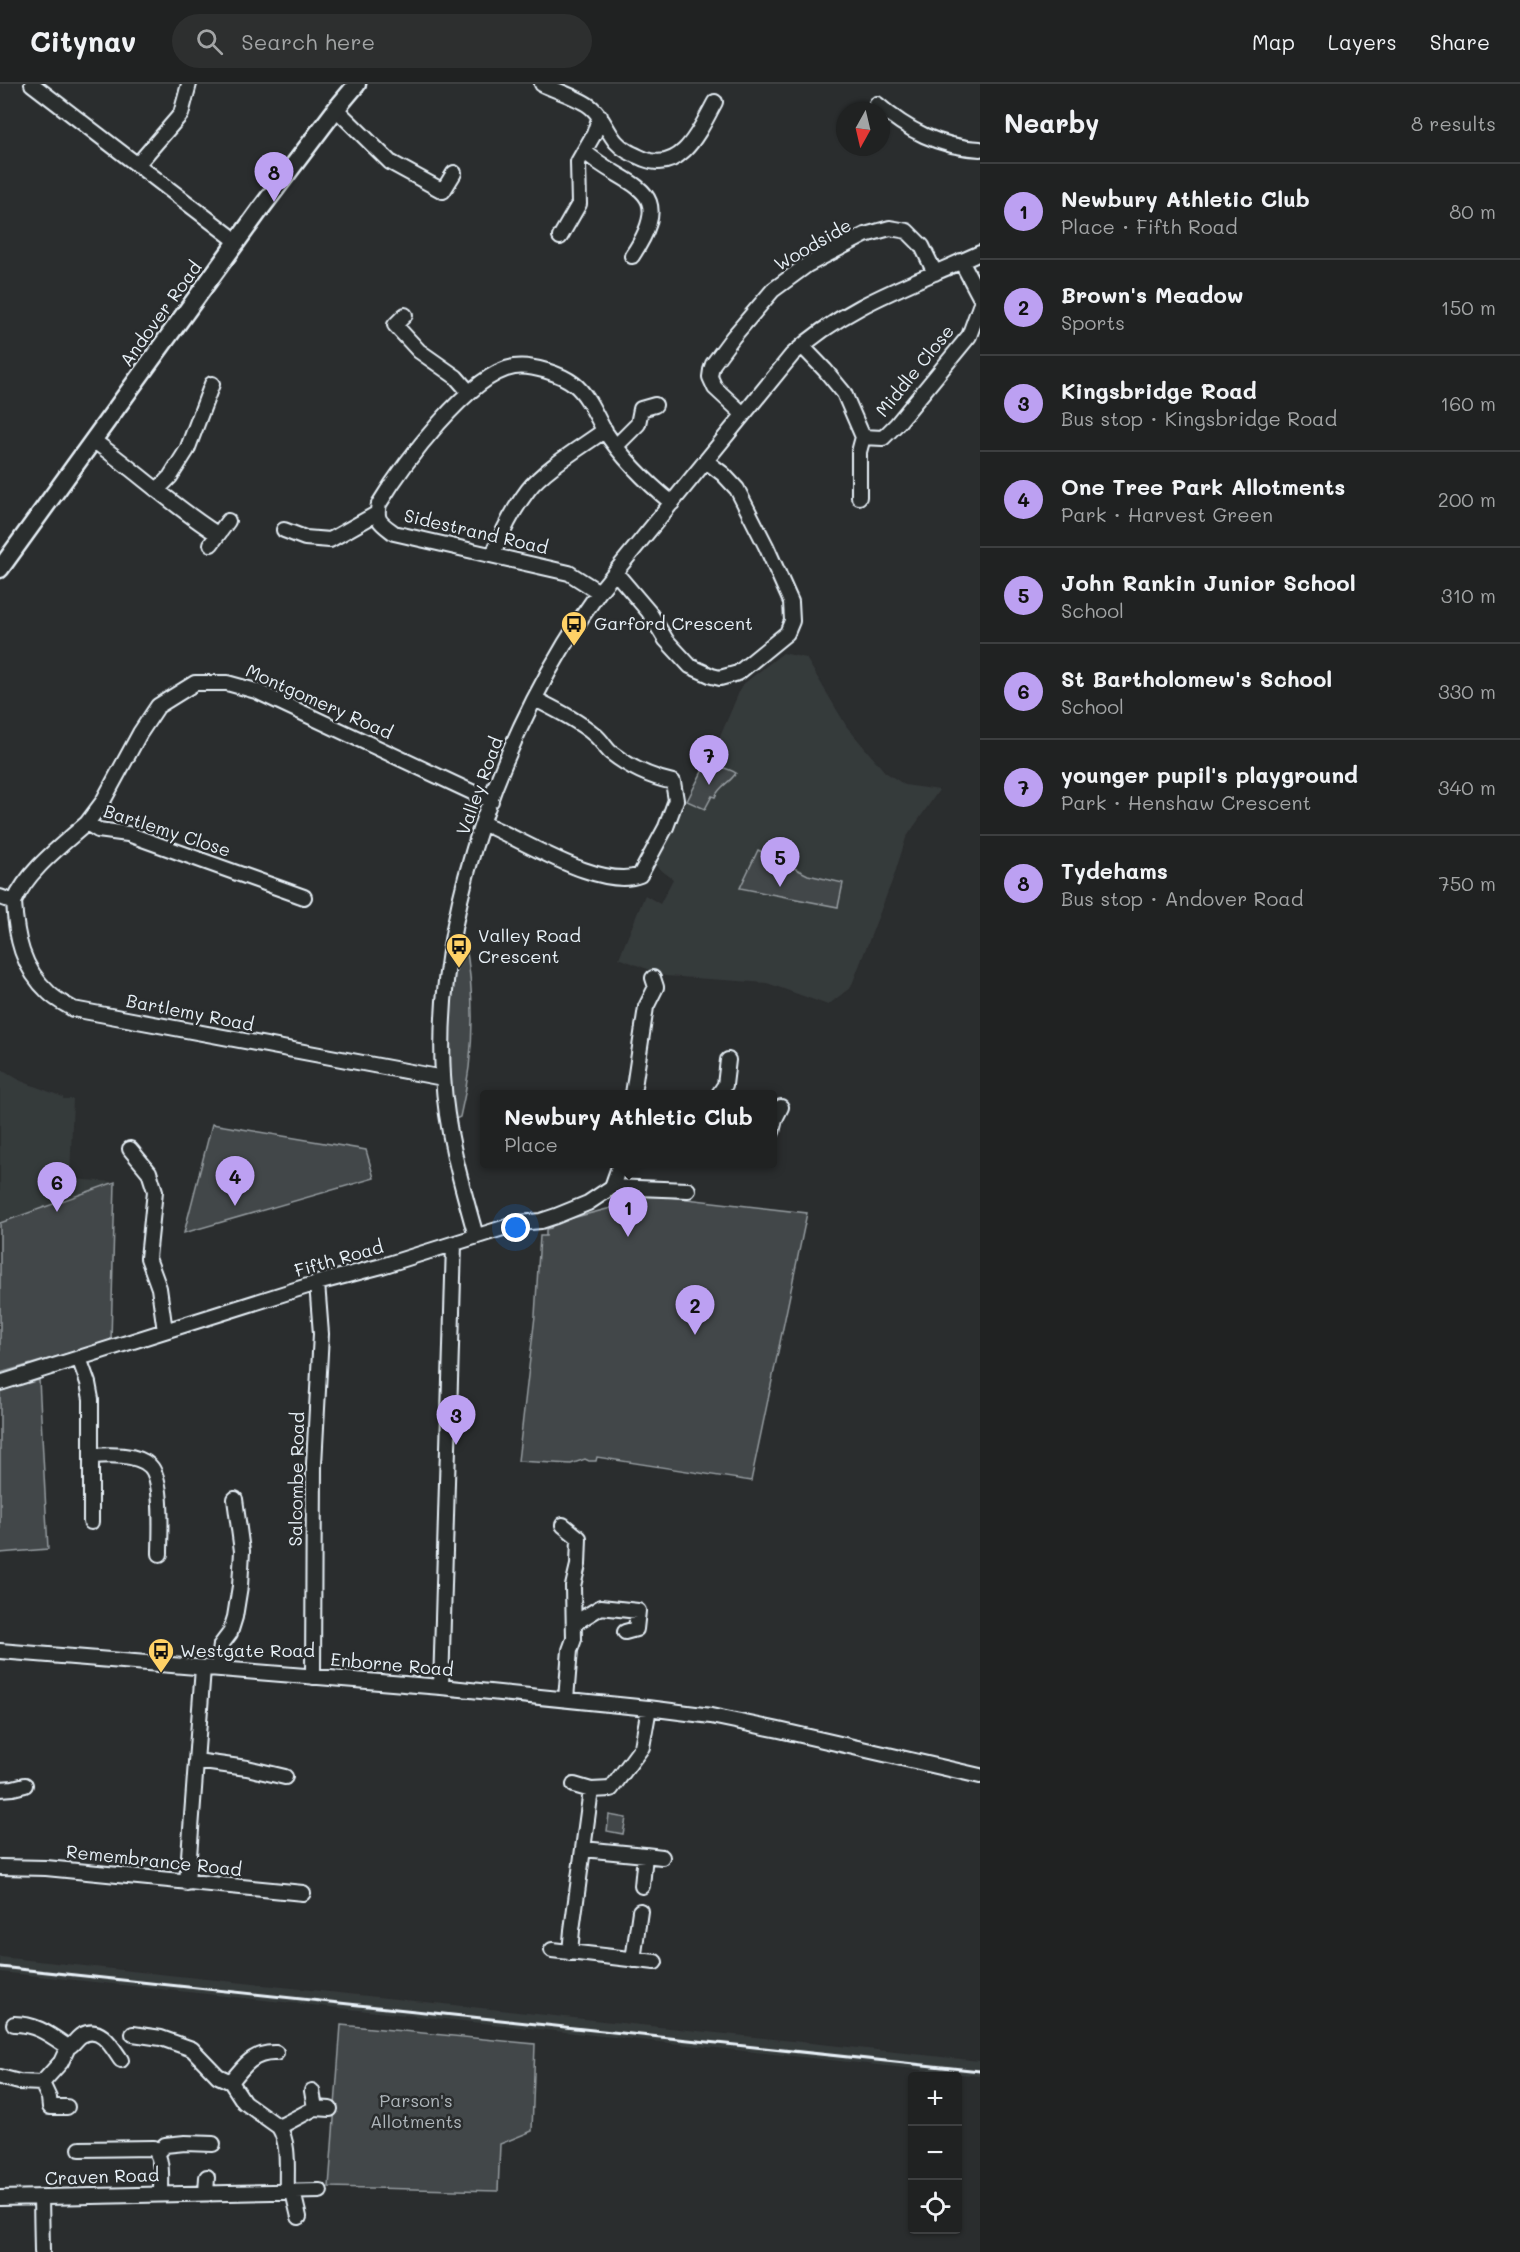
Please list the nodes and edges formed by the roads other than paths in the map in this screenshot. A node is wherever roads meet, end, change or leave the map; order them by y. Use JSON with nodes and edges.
{"nodes":[{"id":1,"x":32,"y":84,"type":"edge"},
{"id":2,"x":189,"y":84,"type":"edge"},
{"id":3,"x":357,"y":84,"type":"edge"},
{"id":4,"x":542,"y":84,"type":"edge"},
{"id":5,"x":715,"y":102,"type":"dead end"},
{"id":6,"x":336,"y":109,"type":"junction"},
{"id":7,"x":600,"y":116,"type":"junction"},
{"id":8,"x":890,"y":116,"type":"edge"},
{"id":9,"x":980,"y":149,"type":"edge"},
{"id":10,"x":584,"y":151,"type":"junction"},
{"id":11,"x":137,"y":165,"type":"junction"},
{"id":12,"x":454,"y":173,"type":"dead end"},
{"id":13,"x":560,"y":237,"type":"dead end"},
{"id":14,"x":238,"y":242,"type":"junction"},
{"id":15,"x":980,"y":253,"type":"edge"},
{"id":16,"x":632,"y":256,"type":"dead end"},
{"id":17,"x":961,"y":261,"type":"junction"},
{"id":18,"x":934,"y":273,"type":"junction"},
{"id":19,"x":980,"y":297,"type":"edge"},
{"id":20,"x":980,"y":306,"type":"edge"},
{"id":21,"x":405,"y":315,"type":"dead end"},
{"id":22,"x":802,"y":346,"type":"junction"},
{"id":23,"x":212,"y":384,"type":"dead end"},
{"id":24,"x":469,"y":392,"type":"junction"},
{"id":25,"x":655,"y":405,"type":"dead end"},
{"id":26,"x":743,"y":414,"type":"junction"},
{"id":27,"x":605,"y":430,"type":"junction"},
{"id":28,"x":863,"y":437,"type":"junction"},
{"id":29,"x":94,"y":441,"type":"junction"},
{"id":30,"x":616,"y":446,"type":"junction"},
{"id":31,"x":706,"y":461,"type":"junction"},
{"id":32,"x":157,"y":490,"type":"junction"},
{"id":33,"x":859,"y":497,"type":"dead end"},
{"id":34,"x":672,"y":503,"type":"junction"},
{"id":35,"x":376,"y":514,"type":"junction"},
{"id":36,"x":228,"y":521,"type":"dead end"},
{"id":37,"x":284,"y":530,"type":"dead end"},
{"id":38,"x":493,"y":555,"type":"junction"},
{"id":39,"x":0,"y":569,"type":"edge"},
{"id":40,"x":615,"y":572,"type":"junction"},
{"id":41,"x":599,"y":592,"type":"junction"},
{"id":42,"x":535,"y":699,"type":"junction"},
{"id":43,"x":491,"y":801,"type":"junction"},
{"id":44,"x":87,"y":823,"type":"junction"},
{"id":45,"x":484,"y":824,"type":"junction"},
{"id":46,"x":0,"y":897,"type":"edge"},
{"id":47,"x":304,"y":897,"type":"dead end"},
{"id":48,"x":14,"y":902,"type":"junction"},
{"id":49,"x":653,"y":978,"type":"dead end"},
{"id":50,"x":728,"y":1060,"type":"dead end"},
{"id":51,"x":443,"y":1078,"type":"junction"},
{"id":52,"x":634,"y":1090,"type":"edge"},
{"id":53,"x":722,"y":1090,"type":"edge"},
{"id":54,"x":130,"y":1149,"type":"dead end"},
{"id":55,"x":619,"y":1168,"type":"edge"},
{"id":56,"x":612,"y":1186,"type":"junction"},
{"id":57,"x":688,"y":1190,"type":"dead end"},
{"id":58,"x":476,"y":1236,"type":"junction"},
{"id":59,"x":454,"y":1244,"type":"junction"},
{"id":60,"x":317,"y":1283,"type":"junction"},
{"id":61,"x":165,"y":1331,"type":"junction"},
{"id":62,"x":79,"y":1358,"type":"junction"},
{"id":63,"x":0,"y":1383,"type":"edge"},
{"id":64,"x":91,"y":1456,"type":"junction"},
{"id":65,"x":235,"y":1499,"type":"dead end"},
{"id":66,"x":91,"y":1522,"type":"dead end"},
{"id":67,"x":563,"y":1526,"type":"dead end"},
{"id":68,"x":160,"y":1554,"type":"dead end"},
{"id":69,"x":574,"y":1623,"type":"junction"},
{"id":70,"x":625,"y":1632,"type":"dead end"},
{"id":71,"x":0,"y":1651,"type":"edge"},
{"id":72,"x":203,"y":1668,"type":"junction"},
{"id":73,"x":218,"y":1669,"type":"junction"},
{"id":74,"x":312,"y":1677,"type":"junction"},
{"id":75,"x":441,"y":1687,"type":"junction"},
{"id":76,"x":566,"y":1699,"type":"junction"},
{"id":77,"x":649,"y":1708,"type":"junction"},
{"id":78,"x":196,"y":1761,"type":"junction"},
{"id":79,"x":980,"y":1776,"type":"edge"},
{"id":80,"x":285,"y":1777,"type":"dead end"},
{"id":81,"x":25,"y":1785,"type":"dead end"},
{"id":82,"x":574,"y":1785,"type":"dead end"},
{"id":83,"x":0,"y":1789,"type":"edge"},
{"id":84,"x":591,"y":1790,"type":"junction"},
{"id":85,"x":583,"y":1849,"type":"junction"},
{"id":86,"x":645,"y":1855,"type":"junction"},
{"id":87,"x":662,"y":1857,"type":"dead end"},
{"id":88,"x":0,"y":1867,"type":"edge"},
{"id":89,"x":188,"y":1882,"type":"junction"},
{"id":90,"x":642,"y":1886,"type":"dead end"},
{"id":91,"x":303,"y":1893,"type":"dead end"},
{"id":92,"x":640,"y":1911,"type":"dead end"},
{"id":93,"x":552,"y":1950,"type":"dead end"},
{"id":94,"x":570,"y":1953,"type":"junction"},
{"id":95,"x":633,"y":1960,"type":"junction"},
{"id":96,"x":655,"y":1962,"type":"dead end"},
{"id":97,"x":14,"y":2024,"type":"dead end"},
{"id":98,"x":133,"y":2034,"type":"dead end"},
{"id":99,"x":68,"y":2047,"type":"junction"},
{"id":100,"x":276,"y":2053,"type":"dead end"},
{"id":101,"x":122,"y":2060,"type":"dead end"},
{"id":102,"x":0,"y":2078,"type":"edge"},
{"id":103,"x":231,"y":2082,"type":"junction"},
{"id":104,"x":42,"y":2083,"type":"junction"},
{"id":105,"x":312,"y":2091,"type":"dead end"},
{"id":106,"x":67,"y":2107,"type":"dead end"},
{"id":107,"x":315,"y":2108,"type":"junction"},
{"id":108,"x":330,"y":2109,"type":"dead end"},
{"id":109,"x":279,"y":2127,"type":"junction"},
{"id":110,"x":213,"y":2144,"type":"dead end"},
{"id":111,"x":162,"y":2145,"type":"junction"},
{"id":112,"x":80,"y":2149,"type":"dead end"},
{"id":113,"x":207,"y":2177,"type":"dead end"},
{"id":114,"x":290,"y":2191,"type":"junction"},
{"id":115,"x":320,"y":2191,"type":"dead end"},
{"id":116,"x":161,"y":2193,"type":"junction"},
{"id":117,"x":206,"y":2193,"type":"junction"},
{"id":118,"x":41,"y":2197,"type":"junction"},
{"id":119,"x":0,"y":2198,"type":"edge"},
{"id":120,"x":299,"y":2217,"type":"dead end"},
{"id":121,"x":42,"y":2252,"type":"edge"}],
"edges":[{"from":1,"to":11,"type":"street"},
{"from":2,"to":11,"type":"street"},
{"from":3,"to":6,"type":"main road","name":"Andover Road"},
{"from":4,"to":7,"type":"street"},
{"from":5,"to":7,"type":"street"},
{"from":6,"to":12,"type":"street"},
{"from":6,"to":14,"type":"main road","name":"Andover Road"},
{"from":7,"to":10,"type":"street"},
{"from":8,"to":9,"type":"street"},
{"from":10,"to":13,"type":"street"},
{"from":10,"to":16,"type":"street"},
{"from":11,"to":14,"type":"street"},
{"from":14,"to":29,"type":"main road","name":"Andover Road"},
{"from":15,"to":17,"type":"street","name":"Valley Road"},
{"from":17,"to":18,"type":"street","name":"Valley Road"},
{"from":17,"to":19,"type":"street"},
{"from":18,"to":22,"type":"street","name":"Valley Road"},
{"from":18,"to":26,"type":"street","name":"Woodside"},
{"from":20,"to":28,"type":"street","name":"Middle Close"},
{"from":21,"to":24,"type":"street"},
{"from":22,"to":26,"type":"street","name":"Valley Road"},
{"from":22,"to":28,"type":"street","name":"Middle Close"},
{"from":23,"to":32,"type":"street"},
{"from":24,"to":27,"type":"street","name":"Sidestrand Road"},
{"from":24,"to":35,"type":"street","name":"Sidestrand Road"},
{"from":25,"to":30,"type":"street"},
{"from":26,"to":31,"type":"street","name":"Valley Road"},
{"from":27,"to":30,"type":"street","name":"Sidestrand Road"},
{"from":27,"to":38,"type":"street"},
{"from":28,"to":33,"type":"street"},
{"from":29,"to":32,"type":"street"},
{"from":29,"to":39,"type":"main road","name":"Andover Road"},
{"from":30,"to":34,"type":"street","name":"Sidestrand Road"},
{"from":31,"to":34,"type":"street","name":"Valley Road"},
{"from":31,"to":40,"type":"street"},
{"from":32,"to":36,"type":"street"},
{"from":34,"to":40,"type":"street","name":"Valley Road"},
{"from":35,"to":37,"type":"street"},
{"from":35,"to":38,"type":"street","name":"Sidestrand Road"},
{"from":38,"to":41,"type":"street","name":"Sidestrand Road"},
{"from":40,"to":41,"type":"street","name":"Valley Road"},
{"from":41,"to":42,"type":"street","name":"Valley Road"},
{"from":42,"to":43,"type":"street","name":"Valley Road"},
{"from":42,"to":45,"type":"street"},
{"from":43,"to":44,"type":"street","name":"Montgomery Road"},
{"from":43,"to":45,"type":"street","name":"Valley Road"},
{"from":44,"to":47,"type":"street","name":"Bartlemy Close"},
{"from":44,"to":48,"type":"street","name":"Bartlemy Close"},
{"from":45,"to":51,"type":"street","name":"Valley Road"},
{"from":46,"to":48,"type":"street"},
{"from":48,"to":51,"type":"street","name":"Bartlemy Road"},
{"from":49,"to":52,"type":"street"},
{"from":50,"to":53,"type":"street"},
{"from":51,"to":58,"type":"street","name":"Valley Road"},
{"from":54,"to":61,"type":"street"},
{"from":55,"to":56,"type":"street"},
{"from":56,"to":57,"type":"street"},
{"from":56,"to":58,"type":"street","name":"Fifth Road"},
{"from":58,"to":59,"type":"street","name":"Fifth Road"},
{"from":59,"to":60,"type":"street","name":"Fifth Road"},
{"from":59,"to":75,"type":"street"},
{"from":60,"to":61,"type":"street","name":"Fifth Road"},
{"from":60,"to":74,"type":"street","name":"Salcombe Road"},
{"from":61,"to":62,"type":"street","name":"Fifth Road"},
{"from":62,"to":63,"type":"street","name":"Fifth Road"},
{"from":62,"to":64,"type":"street"},
{"from":64,"to":66,"type":"street"},
{"from":64,"to":68,"type":"street"},
{"from":65,"to":73,"type":"street"},
{"from":67,"to":69,"type":"street"},
{"from":69,"to":70,"type":"street"},
{"from":69,"to":76,"type":"street"},
{"from":71,"to":72,"type":"street","name":"Enborne Road"},
{"from":72,"to":73,"type":"street","name":"Enborne Road"},
{"from":72,"to":78,"type":"street"},
{"from":73,"to":74,"type":"street","name":"Enborne Road"},
{"from":74,"to":75,"type":"street","name":"Enborne Road"},
{"from":75,"to":76,"type":"street","name":"Enborne Road"},
{"from":76,"to":77,"type":"street","name":"Enborne Road"},
{"from":77,"to":79,"type":"street","name":"Enborne Road"},
{"from":77,"to":84,"type":"street"},
{"from":78,"to":80,"type":"street"},
{"from":78,"to":89,"type":"street"},
{"from":81,"to":83,"type":"street"},
{"from":82,"to":84,"type":"street"},
{"from":84,"to":85,"type":"street"},
{"from":85,"to":86,"type":"street"},
{"from":85,"to":94,"type":"street"},
{"from":86,"to":87,"type":"street"},
{"from":86,"to":90,"type":"street"},
{"from":88,"to":89,"type":"street","name":"Remembrance Road"},
{"from":89,"to":91,"type":"street","name":"Remembrance Road"},
{"from":92,"to":95,"type":"street"},
{"from":93,"to":94,"type":"street"},
{"from":94,"to":95,"type":"street"},
{"from":95,"to":96,"type":"street"},
{"from":97,"to":99,"type":"street"},
{"from":98,"to":103,"type":"street"},
{"from":99,"to":101,"type":"street"},
{"from":99,"to":104,"type":"street"},
{"from":100,"to":103,"type":"street"},
{"from":102,"to":104,"type":"street"},
{"from":103,"to":109,"type":"street"},
{"from":104,"to":106,"type":"street"},
{"from":105,"to":107,"type":"street"},
{"from":107,"to":108,"type":"street"},
{"from":107,"to":109,"type":"street"},
{"from":109,"to":114,"type":"street"},
{"from":110,"to":111,"type":"street"},
{"from":111,"to":112,"type":"street"},
{"from":111,"to":116,"type":"street"},
{"from":113,"to":117,"type":"street"},
{"from":114,"to":115,"type":"street","name":"Craven Road"},
{"from":114,"to":117,"type":"street","name":"Craven Road"},
{"from":114,"to":120,"type":"street"},
{"from":116,"to":117,"type":"street","name":"Craven Road"},
{"from":116,"to":118,"type":"street","name":"Craven Road"},
{"from":118,"to":119,"type":"street","name":"Craven Road"},
{"from":118,"to":121,"type":"street"}]}
